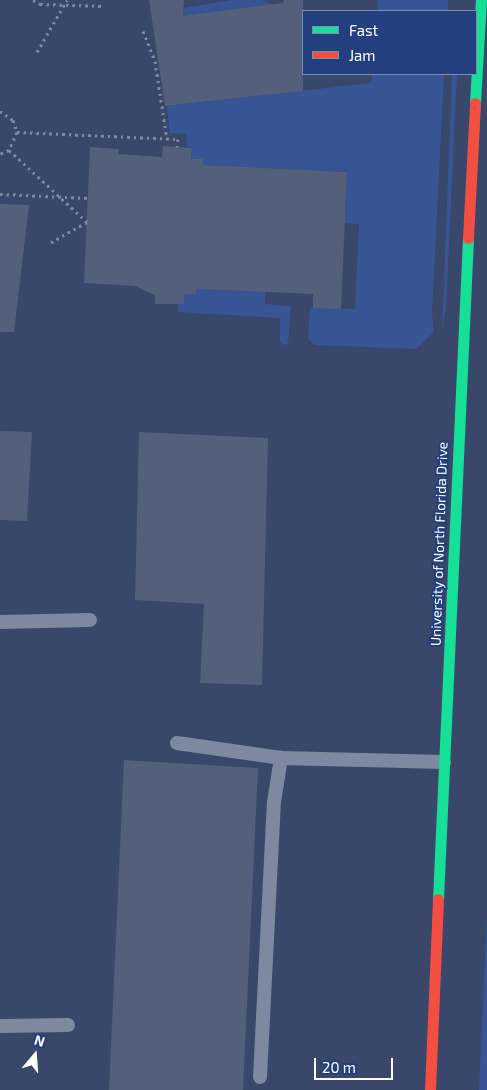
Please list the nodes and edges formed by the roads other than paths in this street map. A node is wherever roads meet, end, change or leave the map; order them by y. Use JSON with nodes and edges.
{"nodes":[{"id":1,"x":481,"y":0,"type":"edge"},
{"id":2,"x":90,"y":620,"type":"dead end"},
{"id":3,"x":0,"y":622,"type":"edge"},
{"id":4,"x":177,"y":742,"type":"dead end"},
{"id":5,"x":281,"y":758,"type":"junction"},
{"id":6,"x":444,"y":762,"type":"junction"},
{"id":7,"x":68,"y":1025,"type":"dead end"},
{"id":8,"x":0,"y":1026,"type":"edge"},
{"id":9,"x":260,"y":1078,"type":"dead end"},
{"id":10,"x":430,"y":1090,"type":"edge"}],
"edges":[{"from":1,"to":6,"type":"street","name":"University of North Florida Drive"},
{"from":2,"to":3,"type":"lane"},
{"from":4,"to":5,"type":"lane"},
{"from":5,"to":6,"type":"lane"},
{"from":5,"to":9,"type":"lane"},
{"from":6,"to":10,"type":"street","name":"University of North Florida Drive"},
{"from":7,"to":8,"type":"lane"}]}
